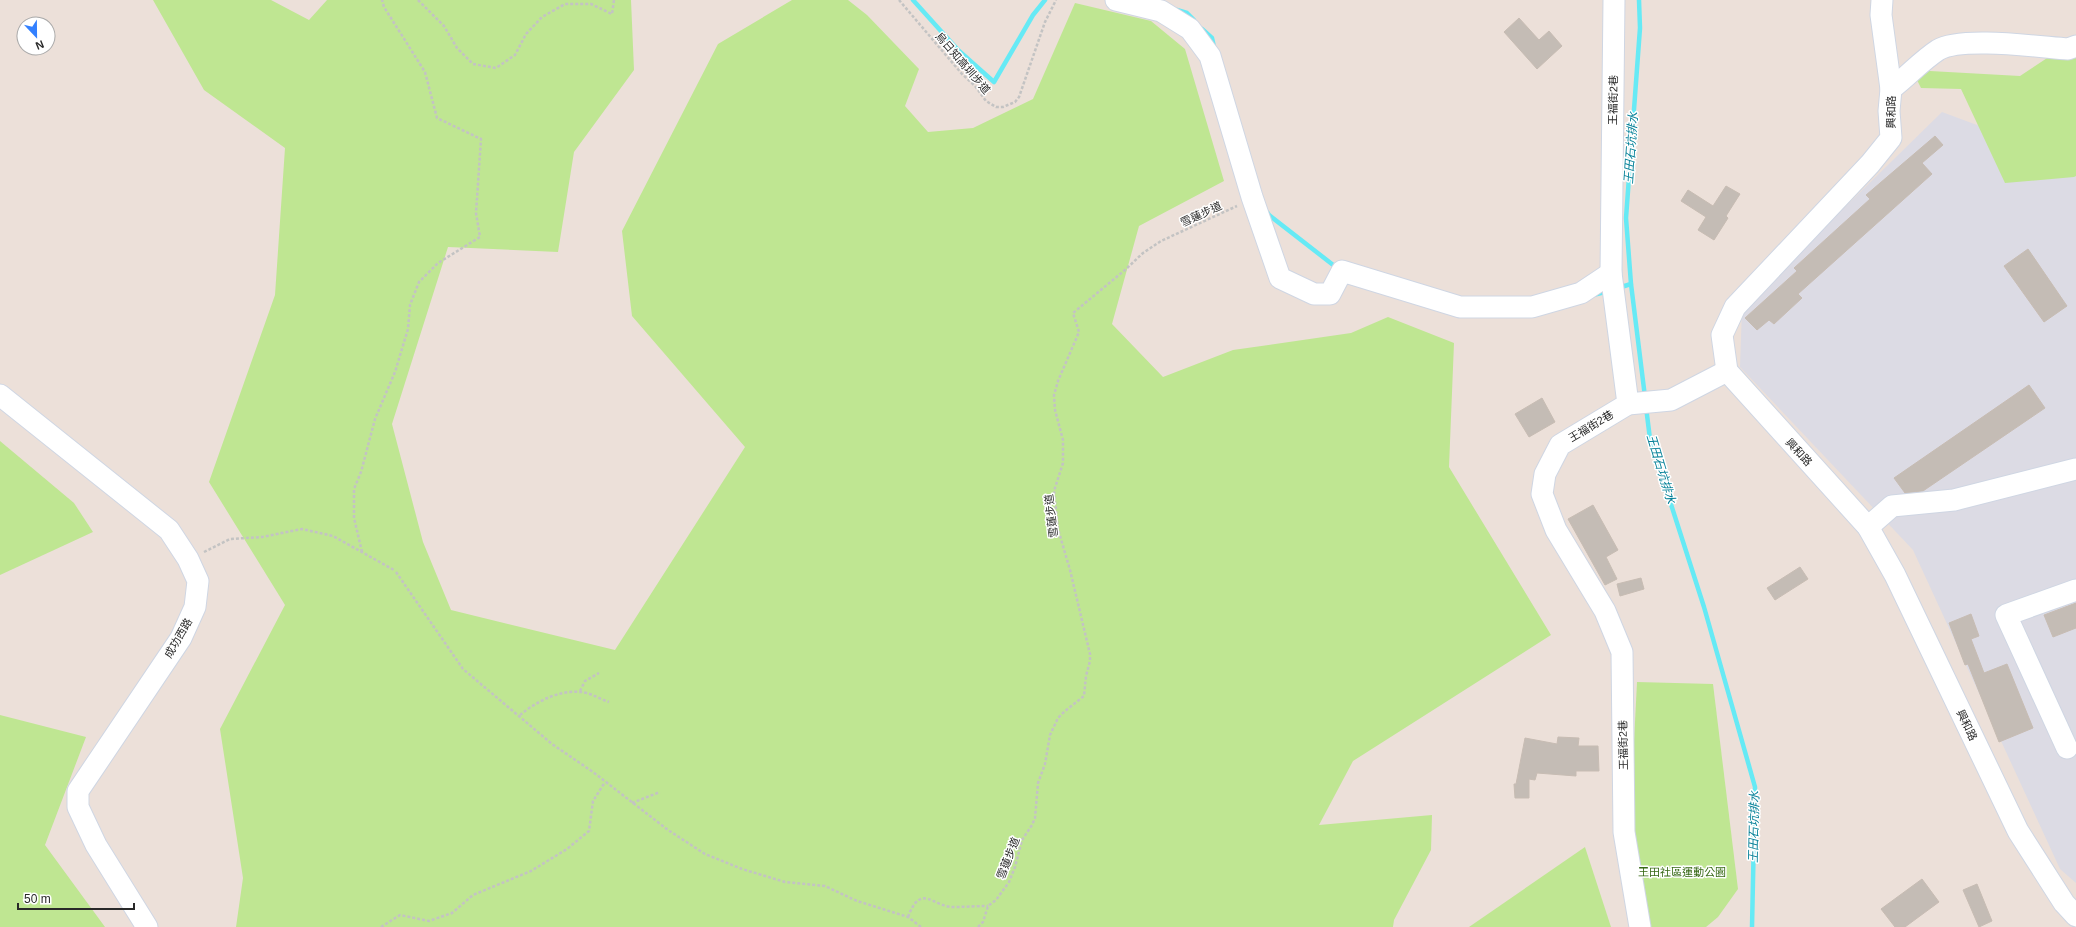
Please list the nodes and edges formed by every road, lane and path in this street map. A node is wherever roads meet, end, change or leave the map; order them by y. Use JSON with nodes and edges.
{"nodes":[{"id":1,"x":382,"y":0,"type":"edge"},
{"id":2,"x":418,"y":0,"type":"edge"},
{"id":3,"x":614,"y":0,"type":"edge"},
{"id":4,"x":899,"y":0,"type":"edge"},
{"id":5,"x":1056,"y":0,"type":"edge"},
{"id":6,"x":1116,"y":0,"type":"edge"},
{"id":7,"x":1614,"y":0,"type":"edge"},
{"id":8,"x":1882,"y":0,"type":"edge"},
{"id":9,"x":2076,"y":46,"type":"edge"},
{"id":10,"x":1891,"y":89,"type":"junction"},
{"id":11,"x":1252,"y":197,"type":"junction"},
{"id":12,"x":1612,"y":284,"type":"junction"},
{"id":13,"x":1727,"y":371,"type":"junction"},
{"id":14,"x":0,"y":395,"type":"edge"},
{"id":15,"x":1628,"y":404,"type":"junction"},
{"id":16,"x":2076,"y":469,"type":"edge"},
{"id":17,"x":1868,"y":527,"type":"junction"},
{"id":18,"x":362,"y":552,"type":"junction"},
{"id":19,"x":188,"y":559,"type":"junction"},
{"id":20,"x":2076,"y":590,"type":"edge"},
{"id":21,"x":600,"y":673,"type":"dead end"},
{"id":22,"x":580,"y":692,"type":"junction"},
{"id":23,"x":609,"y":702,"type":"dead end"},
{"id":24,"x":520,"y":716,"type":"junction"},
{"id":25,"x":2067,"y":748,"type":"dead end"},
{"id":26,"x":605,"y":782,"type":"junction"},
{"id":27,"x":660,"y":792,"type":"dead end"},
{"id":28,"x":631,"y":803,"type":"junction"},
{"id":29,"x":988,"y":906,"type":"junction"},
{"id":30,"x":2076,"y":916,"type":"edge"},
{"id":31,"x":908,"y":917,"type":"junction"},
{"id":32,"x":147,"y":927,"type":"edge"},
{"id":33,"x":381,"y":927,"type":"edge"},
{"id":34,"x":921,"y":927,"type":"edge"},
{"id":35,"x":978,"y":927,"type":"edge"},
{"id":36,"x":1640,"y":927,"type":"edge"}],
"edges":[{"from":1,"to":18,"type":"path"},
{"from":2,"to":3,"type":"path"},
{"from":4,"to":5,"type":"path","name":"烏日知高圳步道"},
{"from":6,"to":11,"type":"street"},
{"from":7,"to":12,"type":"street","name":"王福街2巷"},
{"from":8,"to":10,"type":"street","name":"興和路"},
{"from":9,"to":10,"type":"street"},
{"from":10,"to":13,"type":"street","name":"興和路"},
{"from":11,"to":12,"type":"street"},
{"from":11,"to":29,"type":"path","name":"雪蓮步道"},
{"from":12,"to":15,"type":"street","name":"王福街2巷"},
{"from":13,"to":15,"type":"street"},
{"from":13,"to":17,"type":"street","name":"興和路"},
{"from":14,"to":19,"type":"street","name":"成功西路"},
{"from":15,"to":36,"type":"street","name":"王福街2巷"},
{"from":16,"to":17,"type":"street"},
{"from":17,"to":30,"type":"street","name":"興和路"},
{"from":18,"to":19,"type":"path"},
{"from":18,"to":24,"type":"path"},
{"from":19,"to":32,"type":"street","name":"成功西路"},
{"from":20,"to":25,"type":"street"},
{"from":21,"to":22,"type":"path"},
{"from":22,"to":23,"type":"path"},
{"from":22,"to":24,"type":"path"},
{"from":24,"to":26,"type":"path"},
{"from":26,"to":28,"type":"path"},
{"from":26,"to":33,"type":"path"},
{"from":27,"to":28,"type":"path"},
{"from":28,"to":31,"type":"path"},
{"from":29,"to":31,"type":"path"},
{"from":29,"to":35,"type":"path"},
{"from":31,"to":34,"type":"path"}]}
